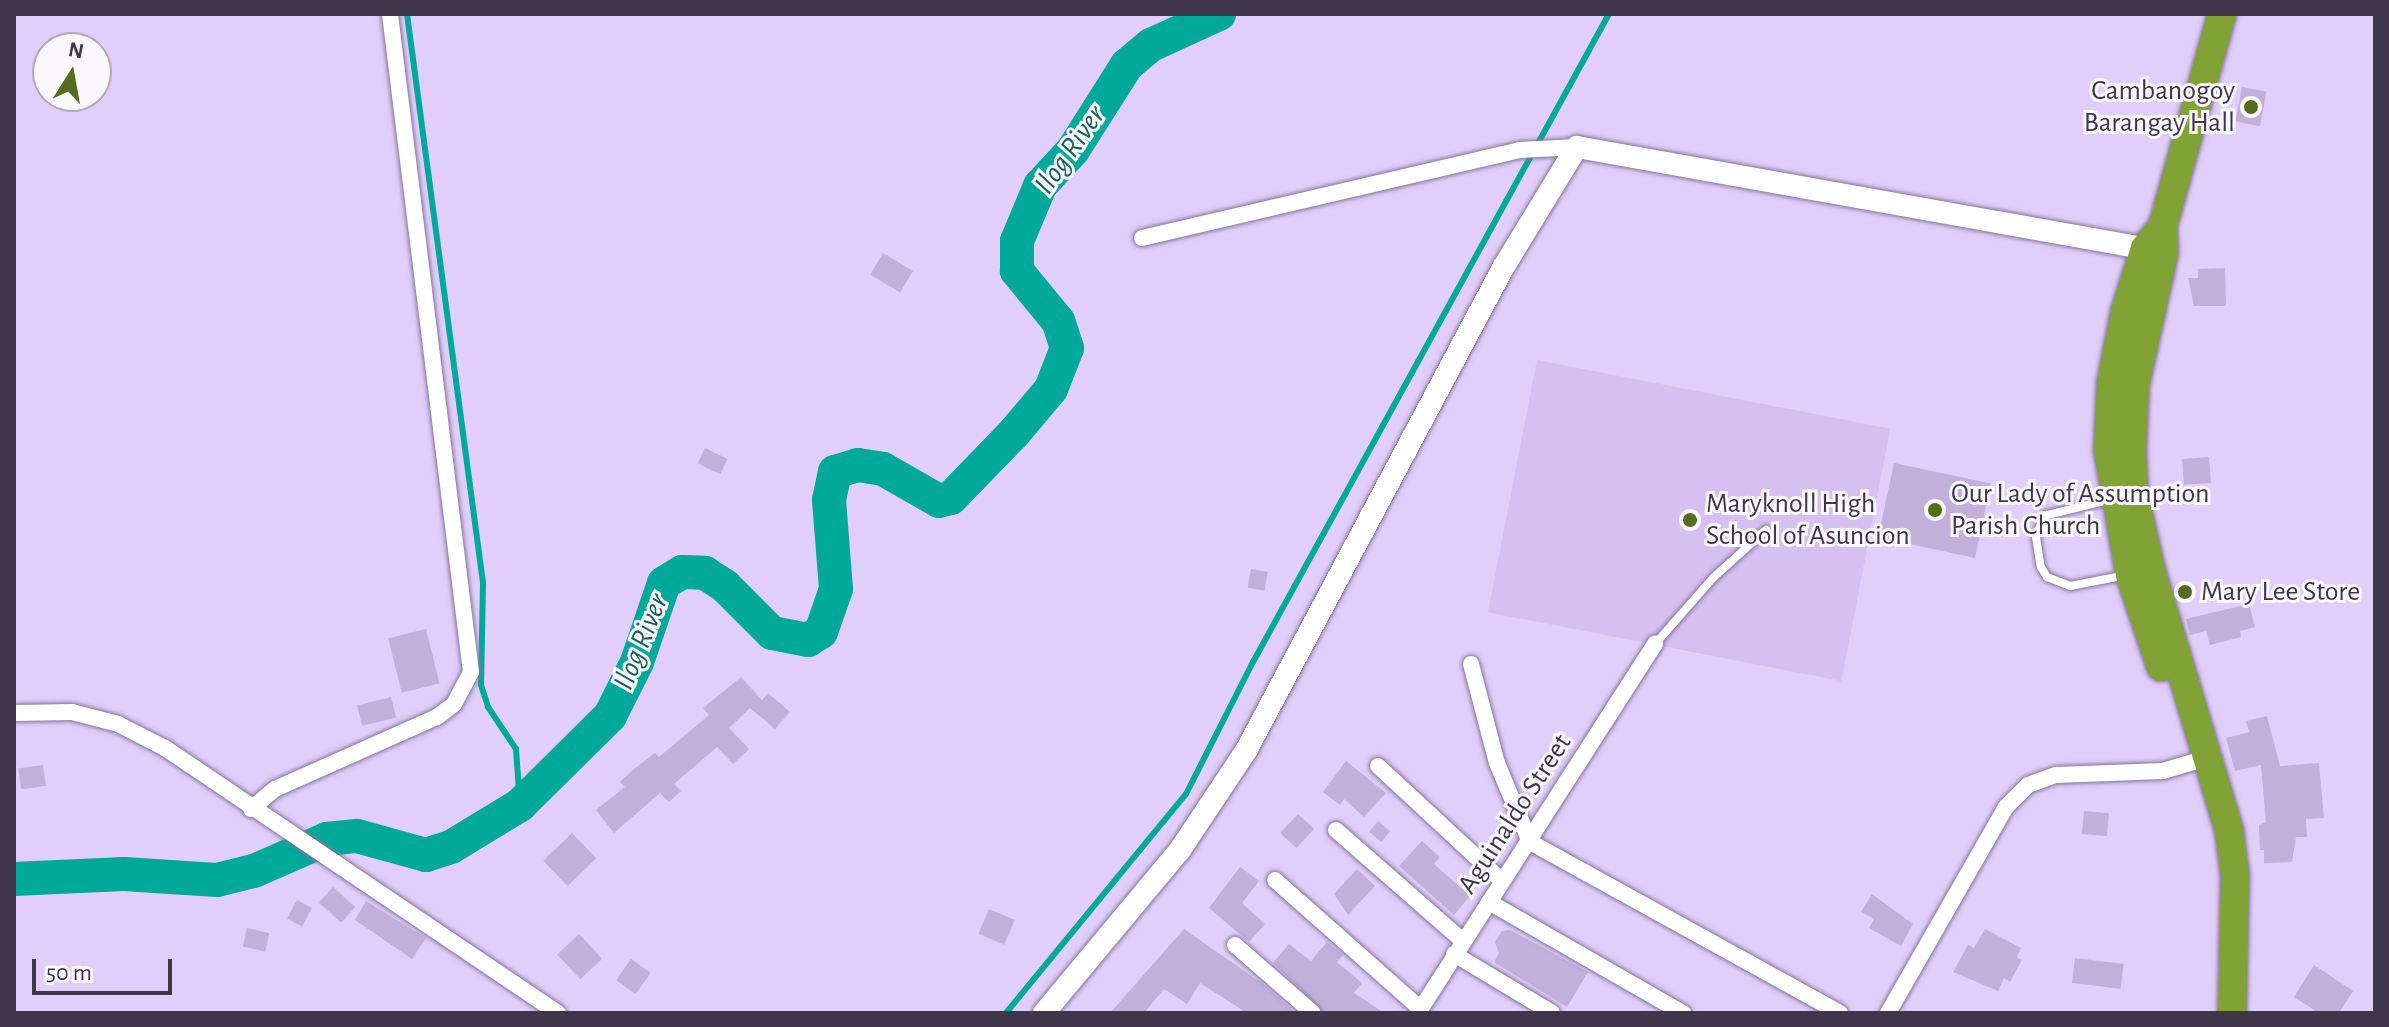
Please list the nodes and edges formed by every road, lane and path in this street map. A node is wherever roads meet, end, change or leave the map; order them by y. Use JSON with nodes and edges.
{"nodes":[{"id":1,"x":390,"y":14,"type":"edge"},
{"id":2,"x":2222,"y":14,"type":"edge"},
{"id":3,"x":1577,"y":147,"type":"junction"},
{"id":4,"x":1142,"y":238,"type":"dead end"},
{"id":5,"x":2157,"y":242,"type":"junction"},
{"id":6,"x":2123,"y":497,"type":"junction"},
{"id":7,"x":1766,"y":530,"type":"dead end"},
{"id":8,"x":2141,"y":572,"type":"junction"},
{"id":9,"x":1655,"y":644,"type":"joint"},
{"id":10,"x":1471,"y":664,"type":"dead end"},
{"id":11,"x":14,"y":713,"type":"edge"},
{"id":12,"x":2202,"y":760,"type":"junction"},
{"id":13,"x":1378,"y":766,"type":"dead end"},
{"id":14,"x":251,"y":809,"type":"junction"},
{"id":15,"x":1336,"y":830,"type":"dead end"},
{"id":16,"x":1530,"y":842,"type":"junction"},
{"id":17,"x":2226,"y":876,"type":"junction"},
{"id":18,"x":1275,"y":880,"type":"dead end"},
{"id":19,"x":1502,"y":881,"type":"junction"},
{"id":20,"x":1489,"y":902,"type":"junction"},
{"id":21,"x":1235,"y":945,"type":"dead end"},
{"id":22,"x":1458,"y":947,"type":"junction"},
{"id":23,"x":1419,"y":1011,"type":"edge"},
{"id":24,"x":558,"y":1013,"type":"edge"},
{"id":25,"x":1044,"y":1013,"type":"edge"},
{"id":26,"x":1313,"y":1013,"type":"edge"},
{"id":27,"x":1552,"y":1013,"type":"edge"},
{"id":28,"x":1683,"y":1013,"type":"edge"},
{"id":29,"x":1840,"y":1013,"type":"edge"},
{"id":30,"x":1888,"y":1013,"type":"edge"},
{"id":31,"x":2215,"y":1013,"type":"edge"},
{"id":32,"x":2232,"y":1013,"type":"edge"}],
"edges":[{"from":1,"to":14,"type":"street"},
{"from":2,"to":5,"type":"highway"},
{"from":3,"to":4,"type":"street"},
{"from":3,"to":5,"type":"street"},
{"from":3,"to":25,"type":"street"},
{"from":5,"to":6,"type":"highway"},
{"from":6,"to":8,"type":"highway"},
{"from":6,"to":8,"type":"lane"},
{"from":7,"to":9,"type":"lane"},
{"from":8,"to":12,"type":"highway"},
{"from":9,"to":16,"type":"street","name":"Aguinaldo Street"},
{"from":10,"to":16,"type":"street"},
{"from":11,"to":14,"type":"street"},
{"from":12,"to":17,"type":"highway"},
{"from":12,"to":30,"type":"street"},
{"from":13,"to":19,"type":"street"},
{"from":14,"to":24,"type":"street"},
{"from":15,"to":22,"type":"street"},
{"from":16,"to":19,"type":"street","name":"Aguinaldo Street"},
{"from":16,"to":29,"type":"street"},
{"from":17,"to":31,"type":"highway"},
{"from":17,"to":32,"type":"highway"},
{"from":18,"to":23,"type":"street"},
{"from":19,"to":20,"type":"street","name":"Aguinaldo Street"},
{"from":20,"to":22,"type":"street","name":"Aguinaldo Street"},
{"from":20,"to":28,"type":"street"},
{"from":21,"to":26,"type":"street"},
{"from":22,"to":23,"type":"street","name":"Aguinaldo Street"},
{"from":22,"to":27,"type":"street"}]}
